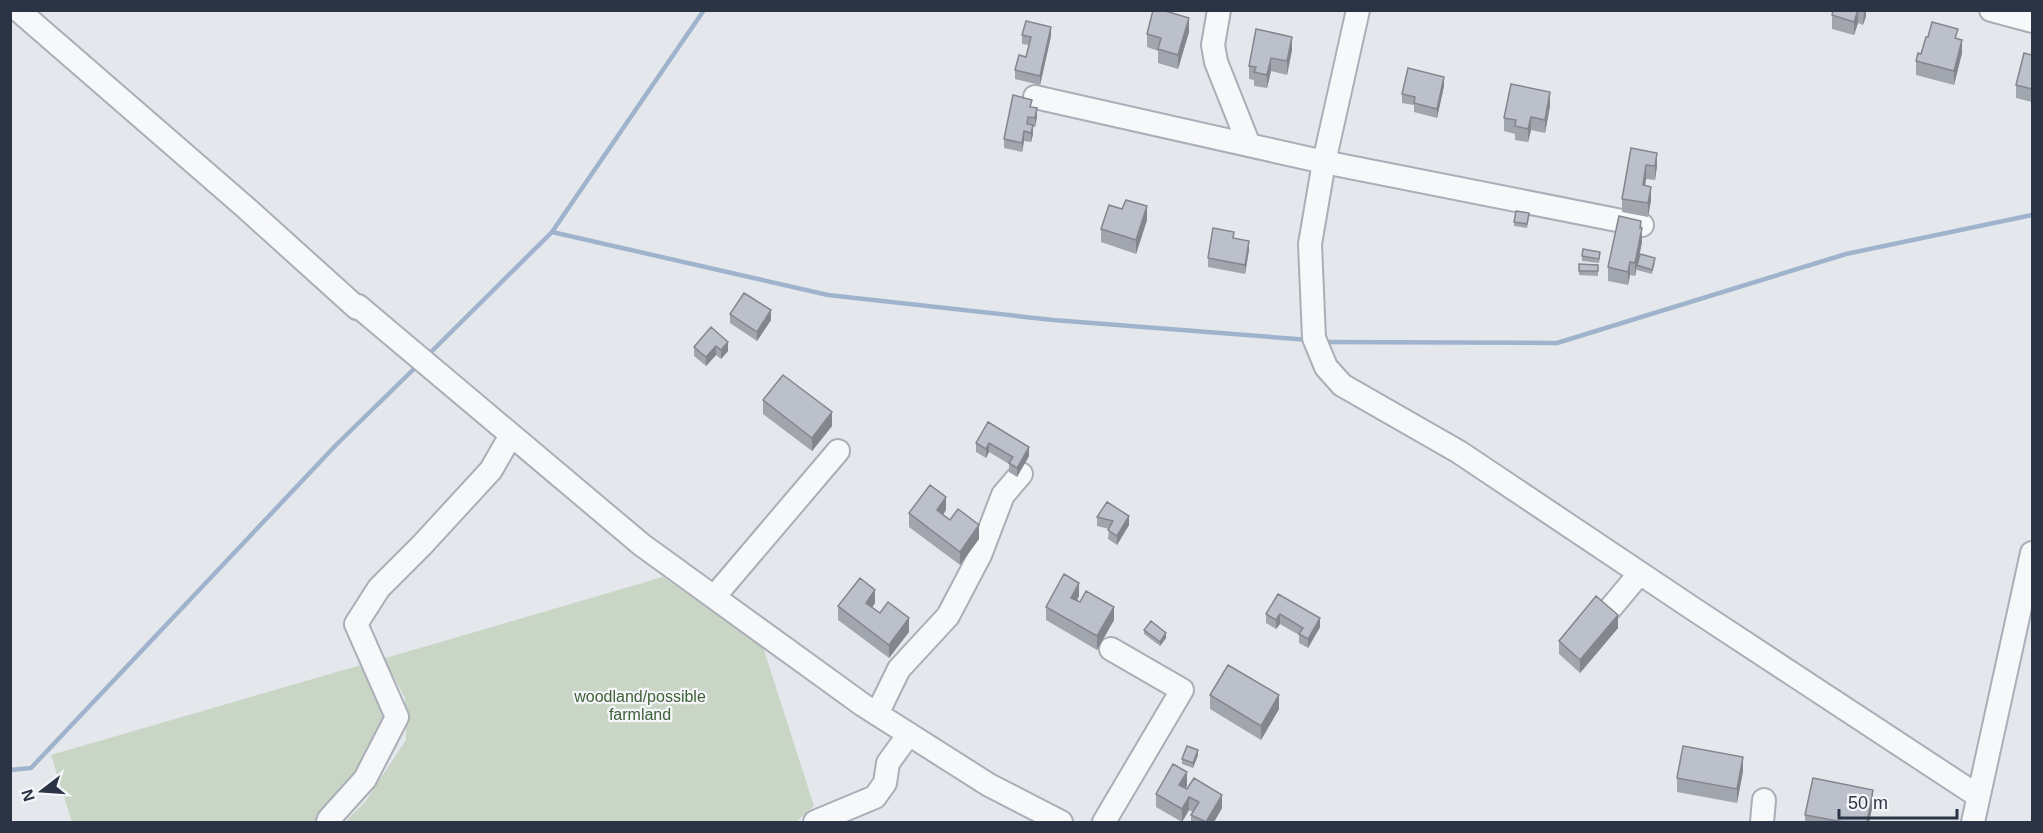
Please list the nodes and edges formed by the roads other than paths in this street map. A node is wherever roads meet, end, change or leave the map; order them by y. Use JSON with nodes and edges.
{"nodes":[{"id":1,"x":18,"y":10,"type":"edge"},
{"id":2,"x":1219,"y":10,"type":"edge"},
{"id":3,"x":1358,"y":10,"type":"edge"},
{"id":4,"x":1991,"y":10,"type":"edge"},
{"id":5,"x":2032,"y":21,"type":"edge"},
{"id":6,"x":1035,"y":97,"type":"dead end"},
{"id":7,"x":1250,"y":145,"type":"junction"},
{"id":8,"x":1324,"y":162,"type":"junction"},
{"id":9,"x":1642,"y":225,"type":"edge"},
{"id":10,"x":511,"y":435,"type":"junction"},
{"id":11,"x":838,"y":451,"type":"dead end"},
{"id":12,"x":1021,"y":474,"type":"edge"},
{"id":13,"x":2032,"y":553,"type":"edge"},
{"id":14,"x":1640,"y":573,"type":"junction"},
{"id":15,"x":714,"y":597,"type":"junction"},
{"id":16,"x":1609,"y":610,"type":"edge"},
{"id":17,"x":1111,"y":649,"type":"dead end"},
{"id":18,"x":877,"y":714,"type":"junction"},
{"id":19,"x":909,"y":734,"type":"junction"},
{"id":20,"x":1978,"y":796,"type":"junction"},
{"id":21,"x":328,"y":822,"type":"edge"},
{"id":22,"x":815,"y":822,"type":"edge"},
{"id":23,"x":1060,"y":822,"type":"edge"},
{"id":24,"x":1104,"y":822,"type":"edge"},
{"id":25,"x":1973,"y":822,"type":"edge"}],
"edges":[{"from":1,"to":10,"type":"street"},
{"from":2,"to":7,"type":"street"},
{"from":3,"to":8,"type":"street"},
{"from":4,"to":5,"type":"street"},
{"from":6,"to":7,"type":"street"},
{"from":7,"to":8,"type":"street"},
{"from":8,"to":9,"type":"street"},
{"from":8,"to":14,"type":"street"},
{"from":10,"to":15,"type":"street"},
{"from":10,"to":21,"type":"street"},
{"from":11,"to":15,"type":"street"},
{"from":12,"to":18,"type":"street"},
{"from":13,"to":20,"type":"street"},
{"from":14,"to":16,"type":"street"},
{"from":14,"to":20,"type":"street"},
{"from":15,"to":18,"type":"street"},
{"from":17,"to":24,"type":"street"},
{"from":18,"to":19,"type":"street"},
{"from":19,"to":22,"type":"street"},
{"from":19,"to":23,"type":"street"},
{"from":20,"to":25,"type":"street"}]}
